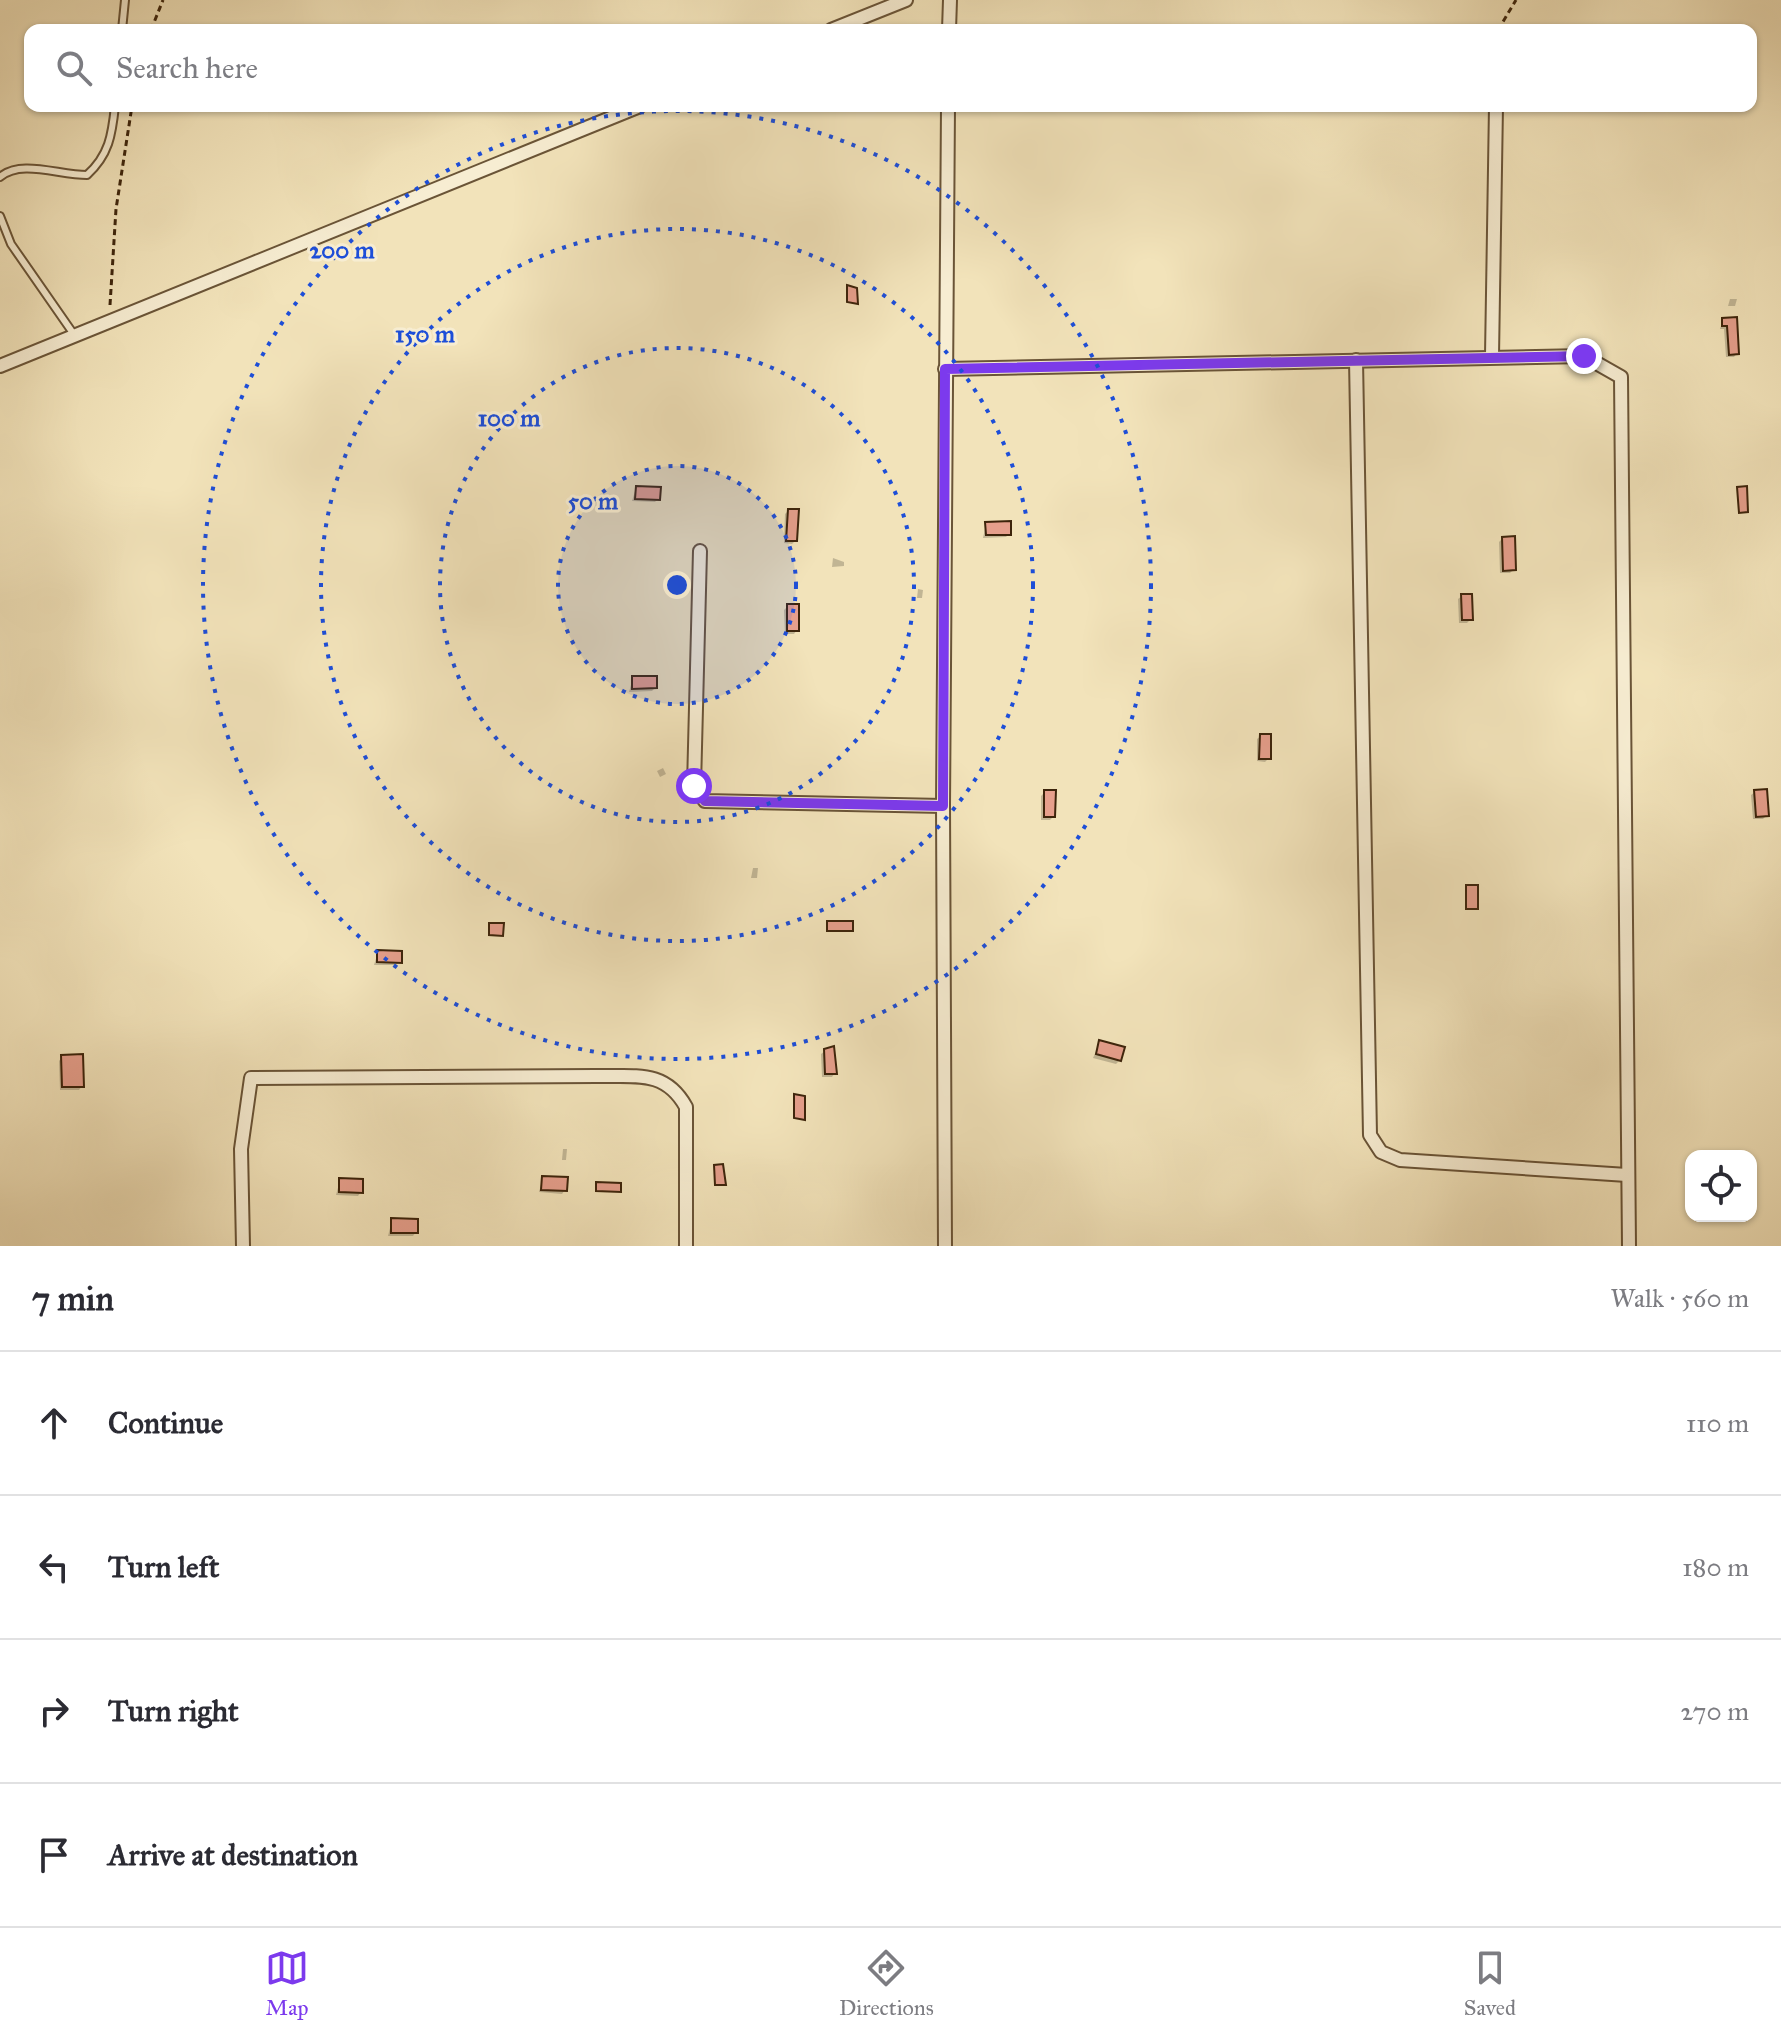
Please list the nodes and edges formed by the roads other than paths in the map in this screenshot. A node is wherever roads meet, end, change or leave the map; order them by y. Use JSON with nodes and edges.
{"nodes":[{"id":1,"x":125,"y":0,"type":"edge"},
{"id":2,"x":906,"y":0,"type":"edge"},
{"id":3,"x":950,"y":0,"type":"edge"},
{"id":4,"x":123,"y":24,"type":"edge"},
{"id":5,"x":846,"y":24,"type":"edge"},
{"id":6,"x":949,"y":24,"type":"edge"},
{"id":7,"x":114,"y":112,"type":"edge"},
{"id":8,"x":625,"y":112,"type":"edge"},
{"id":9,"x":948,"y":112,"type":"edge"},
{"id":10,"x":1496,"y":112,"type":"edge"},
{"id":11,"x":0,"y":177,"type":"edge"},
{"id":12,"x":0,"y":216,"type":"edge"},
{"id":13,"x":75,"y":336,"type":"junction"},
{"id":14,"x":1492,"y":356,"type":"junction"},
{"id":15,"x":1356,"y":360,"type":"junction"},
{"id":16,"x":0,"y":366,"type":"edge"},
{"id":17,"x":945,"y":369,"type":"junction"},
{"id":18,"x":700,"y":551,"type":"dead end"},
{"id":19,"x":943,"y":806,"type":"junction"},
{"id":20,"x":1627,"y":1175,"type":"junction"},
{"id":21,"x":243,"y":1246,"type":"edge"},
{"id":22,"x":686,"y":1246,"type":"edge"},
{"id":23,"x":945,"y":1246,"type":"edge"},
{"id":24,"x":1629,"y":1246,"type":"edge"}],
"edges":[{"from":1,"to":4,"type":"lane"},
{"from":2,"to":5,"type":"street"},
{"from":3,"to":6,"type":"street"},
{"from":7,"to":11,"type":"lane"},
{"from":8,"to":13,"type":"street"},
{"from":9,"to":17,"type":"street"},
{"from":10,"to":14,"type":"street"},
{"from":12,"to":13,"type":"lane"},
{"from":13,"to":16,"type":"street"},
{"from":14,"to":15,"type":"street"},
{"from":14,"to":20,"type":"street"},
{"from":15,"to":17,"type":"street"},
{"from":15,"to":20,"type":"street"},
{"from":17,"to":19,"type":"street"},
{"from":18,"to":19,"type":"street"},
{"from":19,"to":23,"type":"street"},
{"from":20,"to":24,"type":"street"},
{"from":21,"to":22,"type":"street"}]}
